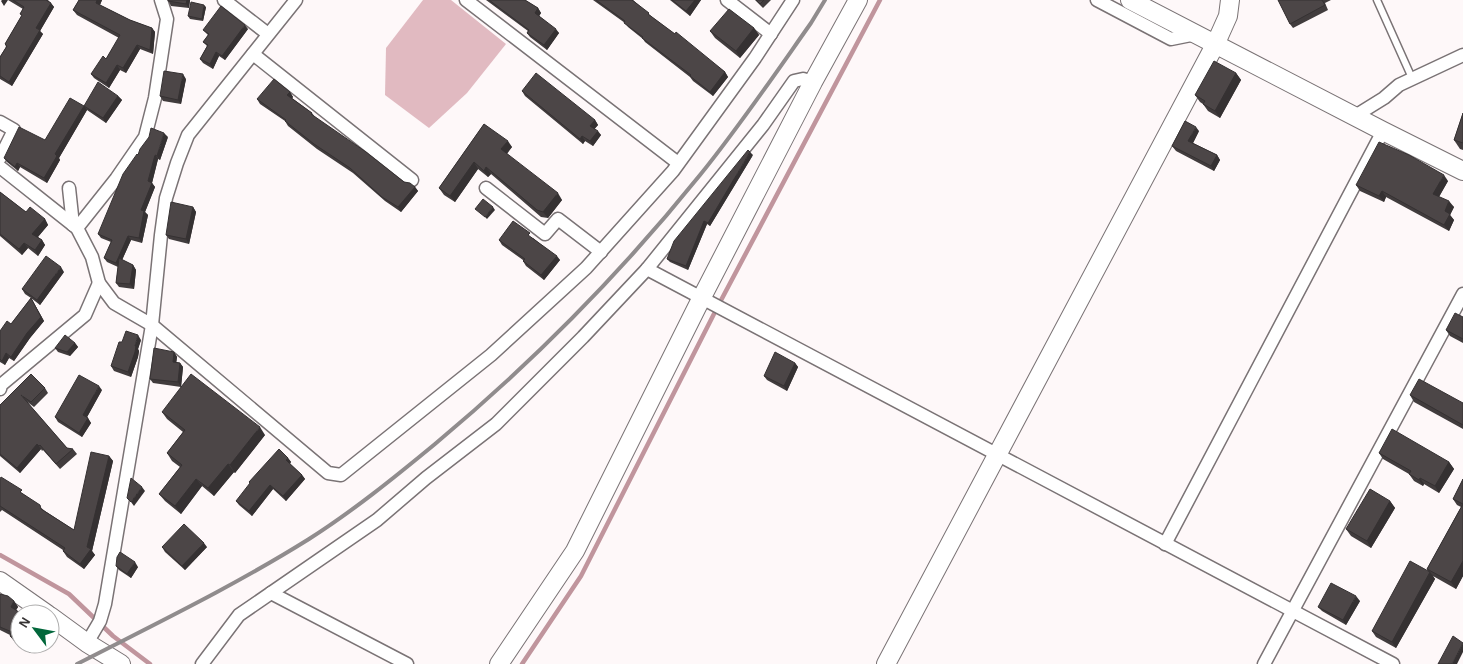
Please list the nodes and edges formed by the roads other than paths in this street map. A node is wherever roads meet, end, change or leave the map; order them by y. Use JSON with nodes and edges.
{"nodes":[{"id":1,"x":162,"y":0,"type":"edge"},
{"id":2,"x":224,"y":0,"type":"edge"},
{"id":3,"x":296,"y":0,"type":"edge"},
{"id":4,"x":466,"y":0,"type":"edge"},
{"id":5,"x":727,"y":0,"type":"edge"},
{"id":6,"x":793,"y":0,"type":"edge"},
{"id":7,"x":858,"y":0,"type":"edge"},
{"id":8,"x":1097,"y":0,"type":"edge"},
{"id":9,"x":1130,"y":0,"type":"edge"},
{"id":10,"x":1230,"y":0,"type":"edge"},
{"id":11,"x":1377,"y":0,"type":"edge"},
{"id":12,"x":268,"y":34,"type":"junction"},
{"id":13,"x":771,"y":34,"type":"junction"},
{"id":14,"x":1196,"y":34,"type":"junction"},
{"id":15,"x":1216,"y":45,"type":"junction"},
{"id":16,"x":253,"y":54,"type":"junction"},
{"id":17,"x":1463,"y":55,"type":"edge"},
{"id":18,"x":1412,"y":78,"type":"junction"},
{"id":19,"x":813,"y":82,"type":"junction"},
{"id":20,"x":1355,"y":116,"type":"junction"},
{"id":21,"x":0,"y":122,"type":"edge"},
{"id":22,"x":1383,"y":132,"type":"junction"},
{"id":23,"x":0,"y":158,"type":"edge"},
{"id":24,"x":678,"y":163,"type":"junction"},
{"id":25,"x":0,"y":167,"type":"edge"},
{"id":26,"x":1463,"y":171,"type":"edge"},
{"id":27,"x":412,"y":180,"type":"dead end"},
{"id":28,"x":69,"y":188,"type":"dead end"},
{"id":29,"x":486,"y":188,"type":"dead end"},
{"id":30,"x":75,"y":226,"type":"junction"},
{"id":31,"x":601,"y":252,"type":"junction"},
{"id":32,"x":647,"y":269,"type":"junction"},
{"id":33,"x":99,"y":282,"type":"junction"},
{"id":34,"x":1463,"y":294,"type":"edge"},
{"id":35,"x":705,"y":300,"type":"junction"},
{"id":36,"x":152,"y":325,"type":"junction"},
{"id":37,"x":0,"y":386,"type":"edge"},
{"id":38,"x":996,"y":455,"type":"junction"},
{"id":39,"x":1165,"y":544,"type":"junction"},
{"id":40,"x":0,"y":581,"type":"edge"},
{"id":41,"x":271,"y":594,"type":"junction"},
{"id":42,"x":33,"y":604,"type":"edge"},
{"id":43,"x":1292,"y":611,"type":"junction"},
{"id":44,"x":60,"y":623,"type":"edge"},
{"id":45,"x":87,"y":643,"type":"junction"},
{"id":46,"x":121,"y":664,"type":"edge"},
{"id":47,"x":202,"y":664,"type":"edge"},
{"id":48,"x":407,"y":664,"type":"edge"},
{"id":49,"x":499,"y":664,"type":"edge"},
{"id":50,"x":886,"y":664,"type":"edge"},
{"id":51,"x":1264,"y":664,"type":"edge"},
{"id":52,"x":1393,"y":664,"type":"edge"}],
"edges":[{"from":1,"to":30,"type":"street"},
{"from":2,"to":12,"type":"street"},
{"from":3,"to":12,"type":"street"},
{"from":4,"to":24,"type":"street"},
{"from":5,"to":13,"type":"street"},
{"from":6,"to":13,"type":"street"},
{"from":7,"to":19,"type":"street"},
{"from":8,"to":14,"type":"street"},
{"from":9,"to":14,"type":"street"},
{"from":10,"to":15,"type":"street"},
{"from":11,"to":18,"type":"lane"},
{"from":12,"to":16,"type":"street"},
{"from":13,"to":24,"type":"street"},
{"from":14,"to":15,"type":"street"},
{"from":15,"to":20,"type":"street"},
{"from":15,"to":38,"type":"street"},
{"from":16,"to":27,"type":"street"},
{"from":16,"to":36,"type":"street"},
{"from":17,"to":18,"type":"street"},
{"from":18,"to":20,"type":"street"},
{"from":19,"to":32,"type":"street"},
{"from":19,"to":35,"type":"street"},
{"from":20,"to":22,"type":"street"},
{"from":21,"to":23,"type":"street"},
{"from":22,"to":26,"type":"street"},
{"from":22,"to":39,"type":"street"},
{"from":24,"to":31,"type":"street"},
{"from":25,"to":30,"type":"street"},
{"from":28,"to":30,"type":"street"},
{"from":29,"to":31,"type":"street"},
{"from":30,"to":33,"type":"street"},
{"from":31,"to":36,"type":"street"},
{"from":32,"to":35,"type":"street"},
{"from":32,"to":41,"type":"street"},
{"from":33,"to":36,"type":"street"},
{"from":33,"to":37,"type":"street"},
{"from":34,"to":43,"type":"street"},
{"from":35,"to":38,"type":"street"},
{"from":35,"to":49,"type":"street"},
{"from":36,"to":45,"type":"street"},
{"from":38,"to":39,"type":"street"},
{"from":38,"to":50,"type":"street"},
{"from":39,"to":43,"type":"street"},
{"from":40,"to":42,"type":"street"},
{"from":41,"to":47,"type":"street"},
{"from":41,"to":48,"type":"street"},
{"from":43,"to":51,"type":"street"},
{"from":43,"to":52,"type":"street"},
{"from":44,"to":45,"type":"street"},
{"from":45,"to":46,"type":"street"}]}
